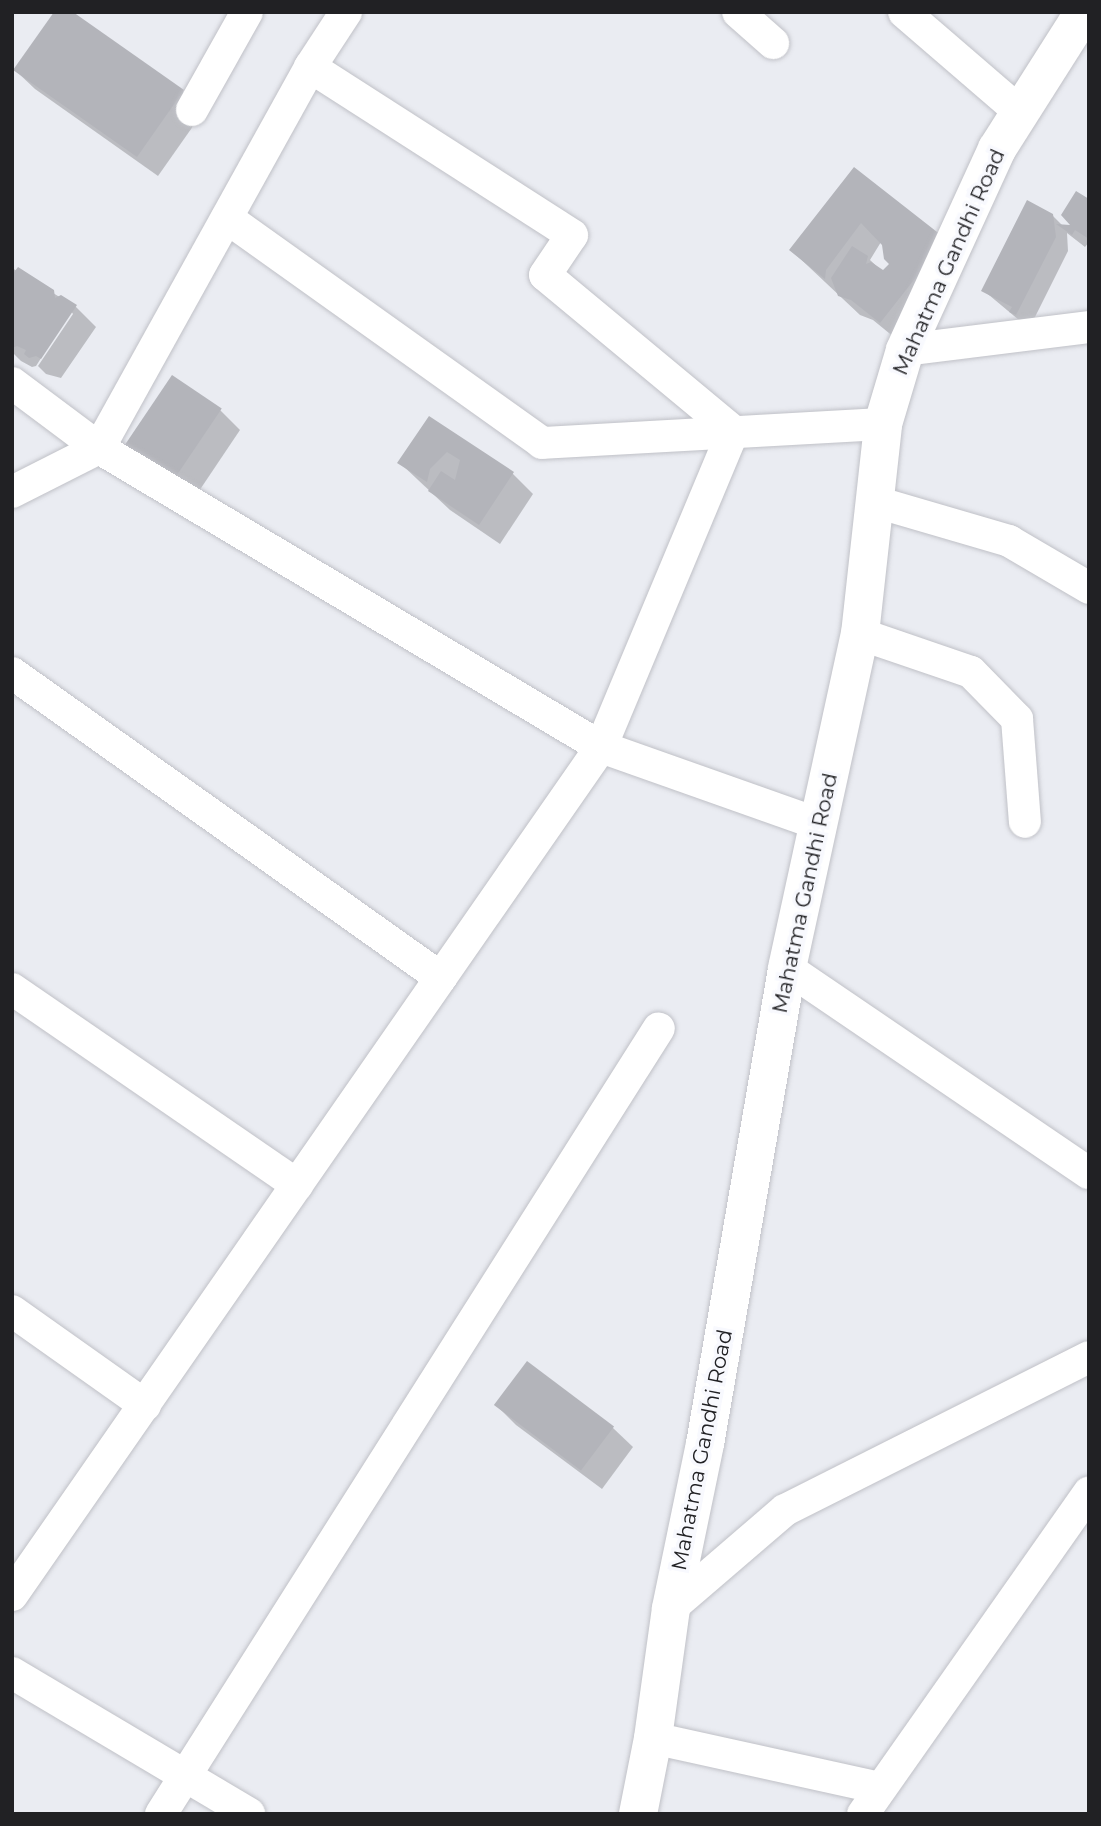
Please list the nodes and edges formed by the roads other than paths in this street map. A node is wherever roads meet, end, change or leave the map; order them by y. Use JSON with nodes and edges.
{"nodes":[{"id":1,"x":247,"y":12,"type":"edge"},
{"id":2,"x":346,"y":12,"type":"edge"},
{"id":3,"x":738,"y":12,"type":"edge"},
{"id":4,"x":904,"y":12,"type":"edge"},
{"id":5,"x":1084,"y":12,"type":"edge"},
{"id":6,"x":774,"y":43,"type":"dead end"},
{"id":7,"x":310,"y":67,"type":"junction"},
{"id":8,"x":192,"y":110,"type":"dead end"},
{"id":9,"x":1021,"y":113,"type":"junction"},
{"id":10,"x":227,"y":218,"type":"junction"},
{"id":11,"x":1089,"y":327,"type":"edge"},
{"id":12,"x":905,"y":350,"type":"junction"},
{"id":13,"x":12,"y":383,"type":"edge"},
{"id":14,"x":883,"y":424,"type":"junction"},
{"id":15,"x":733,"y":431,"type":"junction"},
{"id":16,"x":99,"y":448,"type":"junction"},
{"id":17,"x":12,"y":492,"type":"edge"},
{"id":18,"x":876,"y":502,"type":"junction"},
{"id":19,"x":1089,"y":588,"type":"edge"},
{"id":20,"x":860,"y":634,"type":"junction"},
{"id":21,"x":12,"y":673,"type":"edge"},
{"id":22,"x":601,"y":747,"type":"junction"},
{"id":23,"x":1025,"y":822,"type":"dead end"},
{"id":24,"x":819,"y":824,"type":"junction"},
{"id":25,"x":787,"y":968,"type":"junction"},
{"id":26,"x":441,"y":978,"type":"junction"},
{"id":27,"x":12,"y":989,"type":"edge"},
{"id":28,"x":659,"y":1028,"type":"dead end"},
{"id":29,"x":1089,"y":1173,"type":"edge"},
{"id":30,"x":297,"y":1185,"type":"junction"},
{"id":31,"x":12,"y":1311,"type":"edge"},
{"id":32,"x":1089,"y":1357,"type":"edge"},
{"id":33,"x":145,"y":1405,"type":"junction"},
{"id":34,"x":1089,"y":1493,"type":"edge"},
{"id":35,"x":12,"y":1595,"type":"edge"},
{"id":36,"x":671,"y":1608,"type":"junction"},
{"id":37,"x":12,"y":1673,"type":"edge"},
{"id":38,"x":653,"y":1738,"type":"junction"},
{"id":39,"x":187,"y":1776,"type":"junction"},
{"id":40,"x":880,"y":1788,"type":"junction"},
{"id":41,"x":162,"y":1814,"type":"edge"},
{"id":42,"x":249,"y":1814,"type":"edge"},
{"id":43,"x":638,"y":1814,"type":"edge"},
{"id":44,"x":863,"y":1814,"type":"edge"}],
"edges":[{"from":1,"to":8,"type":"street"},
{"from":2,"to":7,"type":"street"},
{"from":3,"to":6,"type":"street"},
{"from":4,"to":9,"type":"street"},
{"from":5,"to":9,"type":"street","name":"Mahatma Gandhi Road"},
{"from":7,"to":10,"type":"street"},
{"from":7,"to":15,"type":"street"},
{"from":9,"to":12,"type":"street","name":"Mahatma Gandhi Road"},
{"from":10,"to":15,"type":"street"},
{"from":10,"to":16,"type":"street"},
{"from":11,"to":12,"type":"street"},
{"from":12,"to":14,"type":"street","name":"Mahatma Gandhi Road"},
{"from":13,"to":16,"type":"street"},
{"from":14,"to":15,"type":"street"},
{"from":14,"to":18,"type":"street","name":"Mahatma Gandhi Road"},
{"from":15,"to":22,"type":"street"},
{"from":16,"to":17,"type":"street"},
{"from":16,"to":22,"type":"street"},
{"from":18,"to":19,"type":"street"},
{"from":18,"to":20,"type":"street","name":"Mahatma Gandhi Road"},
{"from":20,"to":23,"type":"street"},
{"from":20,"to":24,"type":"street","name":"Mahatma Gandhi Road"},
{"from":21,"to":26,"type":"street"},
{"from":22,"to":24,"type":"street"},
{"from":22,"to":26,"type":"street"},
{"from":24,"to":25,"type":"street","name":"Mahatma Gandhi Road"},
{"from":25,"to":29,"type":"street"},
{"from":25,"to":36,"type":"street","name":"Mahatma Gandhi Road"},
{"from":26,"to":30,"type":"street"},
{"from":27,"to":30,"type":"street"},
{"from":28,"to":39,"type":"street"},
{"from":30,"to":33,"type":"street"},
{"from":31,"to":33,"type":"street"},
{"from":32,"to":36,"type":"street"},
{"from":33,"to":35,"type":"street"},
{"from":34,"to":40,"type":"street"},
{"from":36,"to":38,"type":"street","name":"Mahatma Gandhi Road"},
{"from":37,"to":39,"type":"street"},
{"from":38,"to":40,"type":"street"},
{"from":38,"to":43,"type":"street","name":"Mahatma Gandhi Road"},
{"from":39,"to":41,"type":"street"},
{"from":39,"to":42,"type":"street"},
{"from":40,"to":44,"type":"street"}]}
